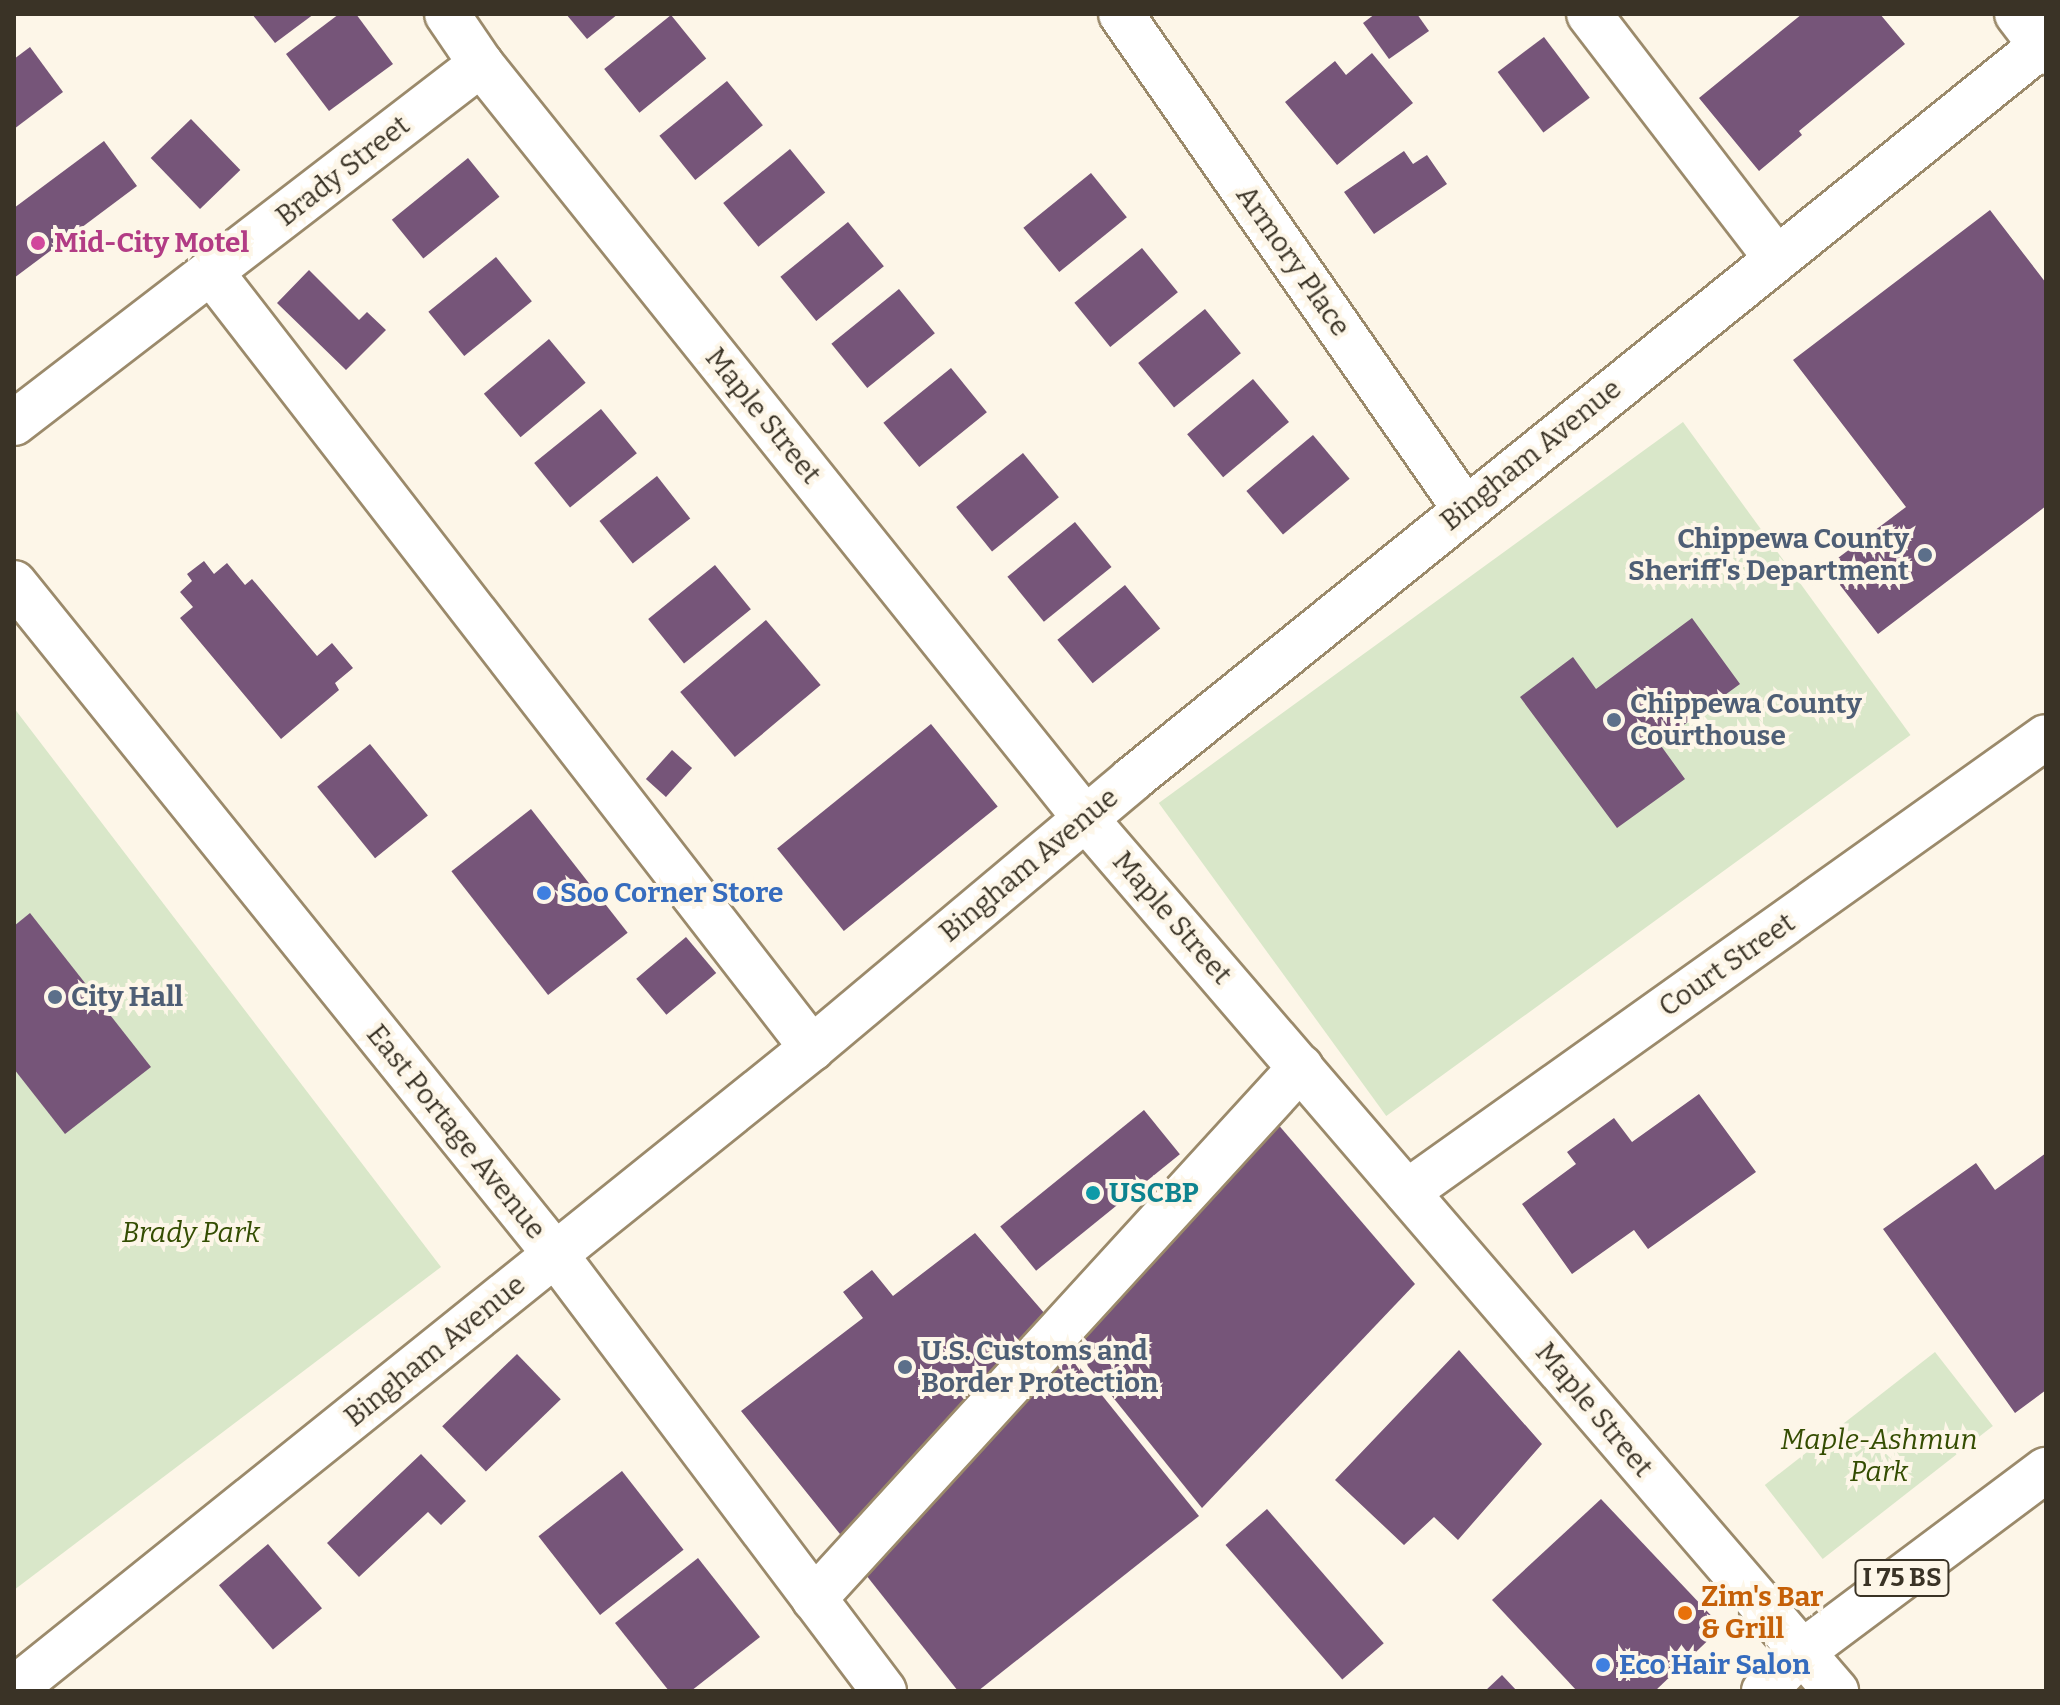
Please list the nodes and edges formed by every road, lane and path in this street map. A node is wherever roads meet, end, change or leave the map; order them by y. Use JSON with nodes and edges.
{"nodes":[{"id":1,"x":447,"y":14,"type":"edge"},
{"id":2,"x":1121,"y":14,"type":"edge"},
{"id":3,"x":1589,"y":14,"type":"edge"},
{"id":4,"x":2038,"y":39,"type":"edge"},
{"id":5,"x":481,"y":64,"type":"junction"},
{"id":6,"x":1776,"y":258,"type":"junction"},
{"id":7,"x":211,"y":272,"type":"junction"},
{"id":8,"x":14,"y":423,"type":"edge"},
{"id":9,"x":1465,"y":509,"type":"junction"},
{"id":10,"x":14,"y":583,"type":"edge"},
{"id":11,"x":2046,"y":737,"type":"edge"},
{"id":12,"x":1085,"y":818,"type":"junction"},
{"id":13,"x":812,"y":1048,"type":"junction"},
{"id":14,"x":1301,"y":1067,"type":"junction"},
{"id":15,"x":1407,"y":1192,"type":"junction"},
{"id":16,"x":555,"y":1254,"type":"junction"},
{"id":17,"x":2046,"y":1470,"type":"edge"},
{"id":18,"x":814,"y":1599,"type":"junction"},
{"id":19,"x":1801,"y":1653,"type":"junction"},
{"id":20,"x":14,"y":1689,"type":"edge"},
{"id":21,"x":884,"y":1691,"type":"edge"},
{"id":22,"x":1764,"y":1691,"type":"edge"},
{"id":23,"x":1836,"y":1691,"type":"edge"}],
"edges":[{"from":1,"to":5,"type":"street","name":"Maple Street"},
{"from":2,"to":9,"type":"street","name":"Armory Place"},
{"from":3,"to":6,"type":"street"},
{"from":4,"to":6,"type":"street","name":"Bingham Avenue"},
{"from":5,"to":7,"type":"street","name":"Brady Street"},
{"from":5,"to":12,"type":"street","name":"Maple Street"},
{"from":6,"to":9,"type":"street","name":"Bingham Avenue"},
{"from":7,"to":8,"type":"street","name":"Brady Street"},
{"from":7,"to":13,"type":"street"},
{"from":9,"to":12,"type":"street","name":"Bingham Avenue"},
{"from":10,"to":16,"type":"street","name":"East Portage Avenue"},
{"from":11,"to":15,"type":"street","name":"Court Street"},
{"from":12,"to":13,"type":"street","name":"Bingham Avenue"},
{"from":12,"to":14,"type":"street","name":"Maple Street"},
{"from":13,"to":16,"type":"street","name":"Bingham Avenue"},
{"from":14,"to":15,"type":"street","name":"Maple Street"},
{"from":14,"to":18,"type":"street"},
{"from":15,"to":19,"type":"street","name":"Maple Street"},
{"from":16,"to":18,"type":"street","name":"East Portage Avenue"},
{"from":16,"to":20,"type":"street","name":"Bingham Avenue"},
{"from":17,"to":19,"type":"street","number":"I 75 BS"},
{"from":18,"to":21,"type":"street","name":"East Portage Avenue"},
{"from":19,"to":22,"type":"street","number":"I 75 BS"},
{"from":19,"to":23,"type":"street","name":"Maple Street"}]}
